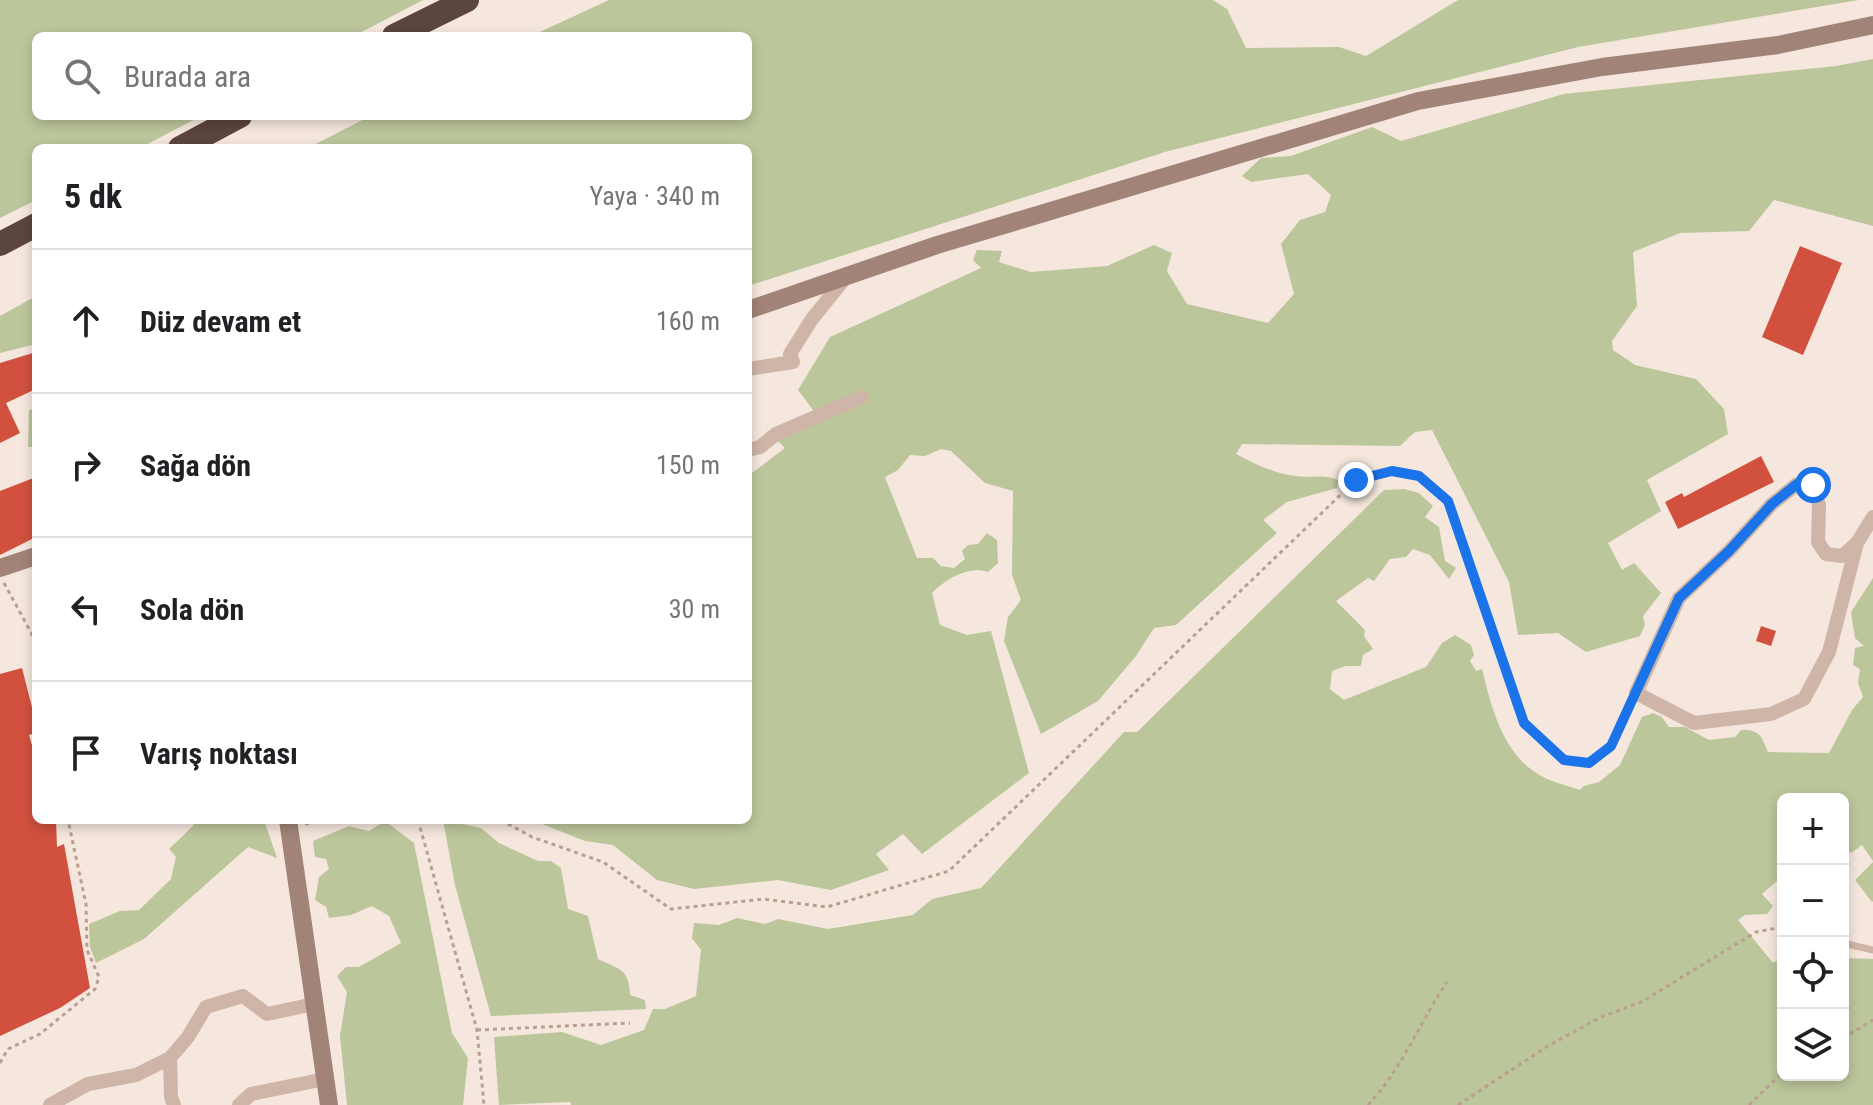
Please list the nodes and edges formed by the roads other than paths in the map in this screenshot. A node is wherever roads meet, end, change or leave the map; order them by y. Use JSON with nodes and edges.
{"nodes":[{"id":1,"x":467,"y":0,"type":"edge"},
{"id":2,"x":1873,"y":25,"type":"edge"},
{"id":3,"x":402,"y":32,"type":"edge"},
{"id":4,"x":232,"y":120,"type":"edge"},
{"id":5,"x":188,"y":144,"type":"edge"},
{"id":6,"x":32,"y":227,"type":"edge"},
{"id":7,"x":0,"y":244,"type":"edge"},
{"id":8,"x":846,"y":276,"type":"junction"},
{"id":9,"x":752,"y":309,"type":"edge"},
{"id":10,"x":752,"y":368,"type":"edge"},
{"id":11,"x":862,"y":397,"type":"dead end"},
{"id":12,"x":752,"y":449,"type":"edge"},
{"id":13,"x":1873,"y":517,"type":"edge"},
{"id":14,"x":1857,"y":543,"type":"junction"},
{"id":15,"x":32,"y":557,"type":"edge"},
{"id":16,"x":0,"y":568,"type":"edge"},
{"id":17,"x":289,"y":824,"type":"edge"},
{"id":18,"x":1849,"y":944,"type":"edge"},
{"id":19,"x":1873,"y":950,"type":"edge"},
{"id":20,"x":314,"y":1004,"type":"junction"},
{"id":21,"x":170,"y":1058,"type":"junction"},
{"id":22,"x":325,"y":1079,"type":"junction"},
{"id":23,"x":50,"y":1105,"type":"edge"},
{"id":24,"x":174,"y":1105,"type":"edge"},
{"id":25,"x":239,"y":1105,"type":"edge"},
{"id":26,"x":329,"y":1105,"type":"edge"}],
"edges":[{"from":1,"to":3,"type":"highway"},
{"from":2,"to":8,"type":"main road"},
{"from":4,"to":5,"type":"highway"},
{"from":6,"to":7,"type":"highway"},
{"from":8,"to":9,"type":"main road"},
{"from":8,"to":10,"type":"street"},
{"from":11,"to":12,"type":"street"},
{"from":13,"to":14,"type":"street"},
{"from":14,"to":14,"type":"street"},
{"from":15,"to":16,"type":"main road"},
{"from":17,"to":20,"type":"main road"},
{"from":18,"to":19,"type":"lane"},
{"from":20,"to":21,"type":"street"},
{"from":20,"to":22,"type":"main road"},
{"from":21,"to":23,"type":"street"},
{"from":21,"to":24,"type":"street"},
{"from":22,"to":25,"type":"street"},
{"from":22,"to":26,"type":"main road"}]}
